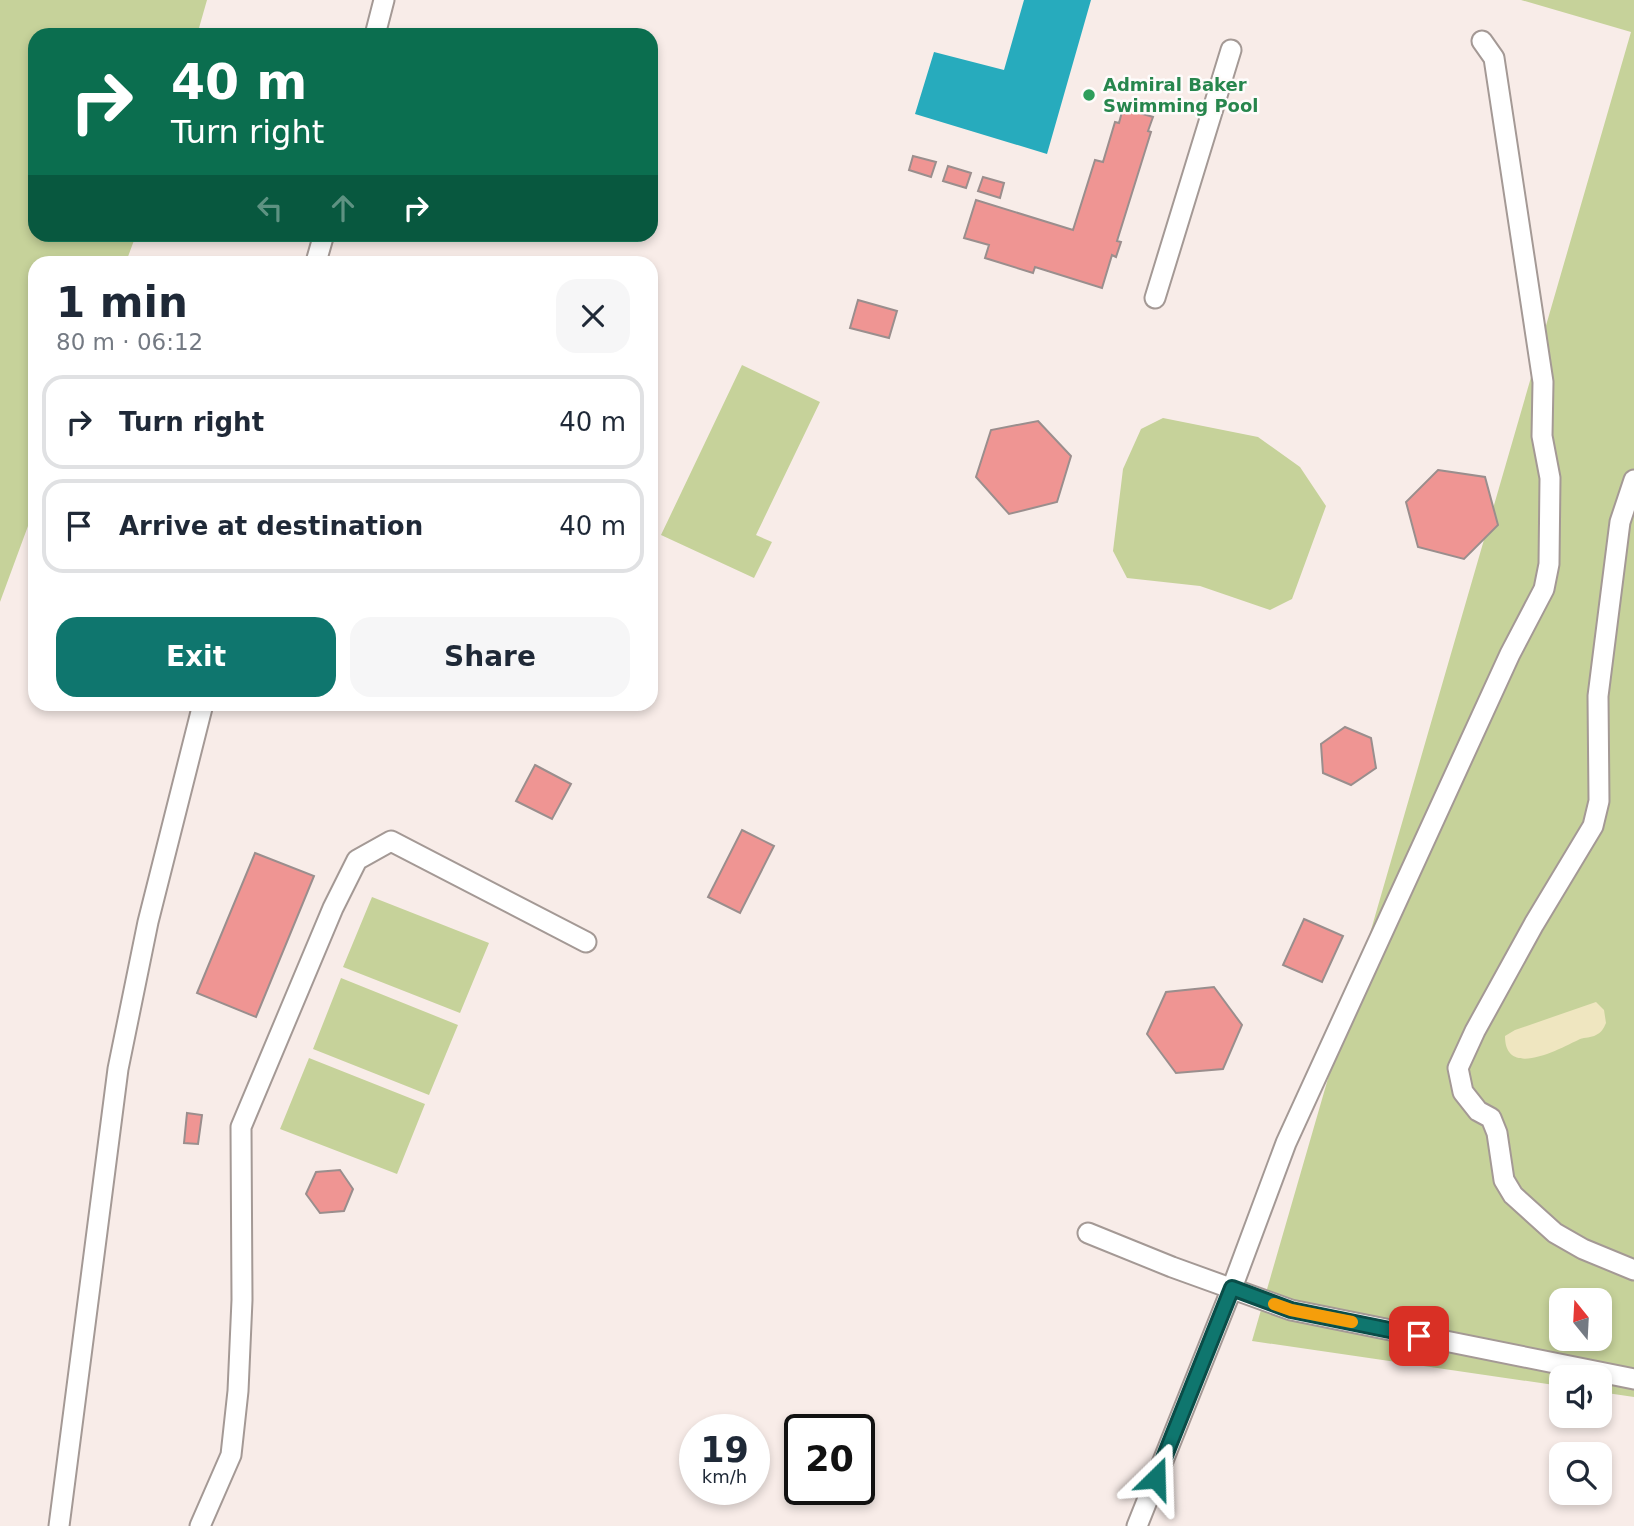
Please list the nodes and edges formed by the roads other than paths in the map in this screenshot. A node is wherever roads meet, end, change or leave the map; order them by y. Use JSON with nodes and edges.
{"nodes":[{"id":1,"x":384,"y":0,"type":"edge"},
{"id":2,"x":377,"y":28,"type":"edge"},
{"id":3,"x":1482,"y":41,"type":"dead end"},
{"id":4,"x":1231,"y":50,"type":"dead end"},
{"id":5,"x":1155,"y":298,"type":"dead end"},
{"id":6,"x":1634,"y":480,"type":"edge"},
{"id":7,"x":201,"y":711,"type":"edge"},
{"id":8,"x":586,"y":942,"type":"dead end"},
{"id":9,"x":1088,"y":1233,"type":"dead end"},
{"id":10,"x":1634,"y":1269,"type":"edge"},
{"id":11,"x":1232,"y":1288,"type":"junction"},
{"id":12,"x":1634,"y":1379,"type":"edge"},
{"id":13,"x":59,"y":1526,"type":"edge"},
{"id":14,"x":200,"y":1526,"type":"edge"},
{"id":15,"x":1137,"y":1526,"type":"edge"}],
"edges":[{"from":1,"to":2,"type":"lane"},
{"from":3,"to":11,"type":"lane"},
{"from":4,"to":5,"type":"lane"},
{"from":6,"to":10,"type":"lane"},
{"from":7,"to":13,"type":"lane"},
{"from":8,"to":14,"type":"lane"},
{"from":9,"to":11,"type":"lane"},
{"from":11,"to":12,"type":"lane"},
{"from":11,"to":15,"type":"lane"}]}
